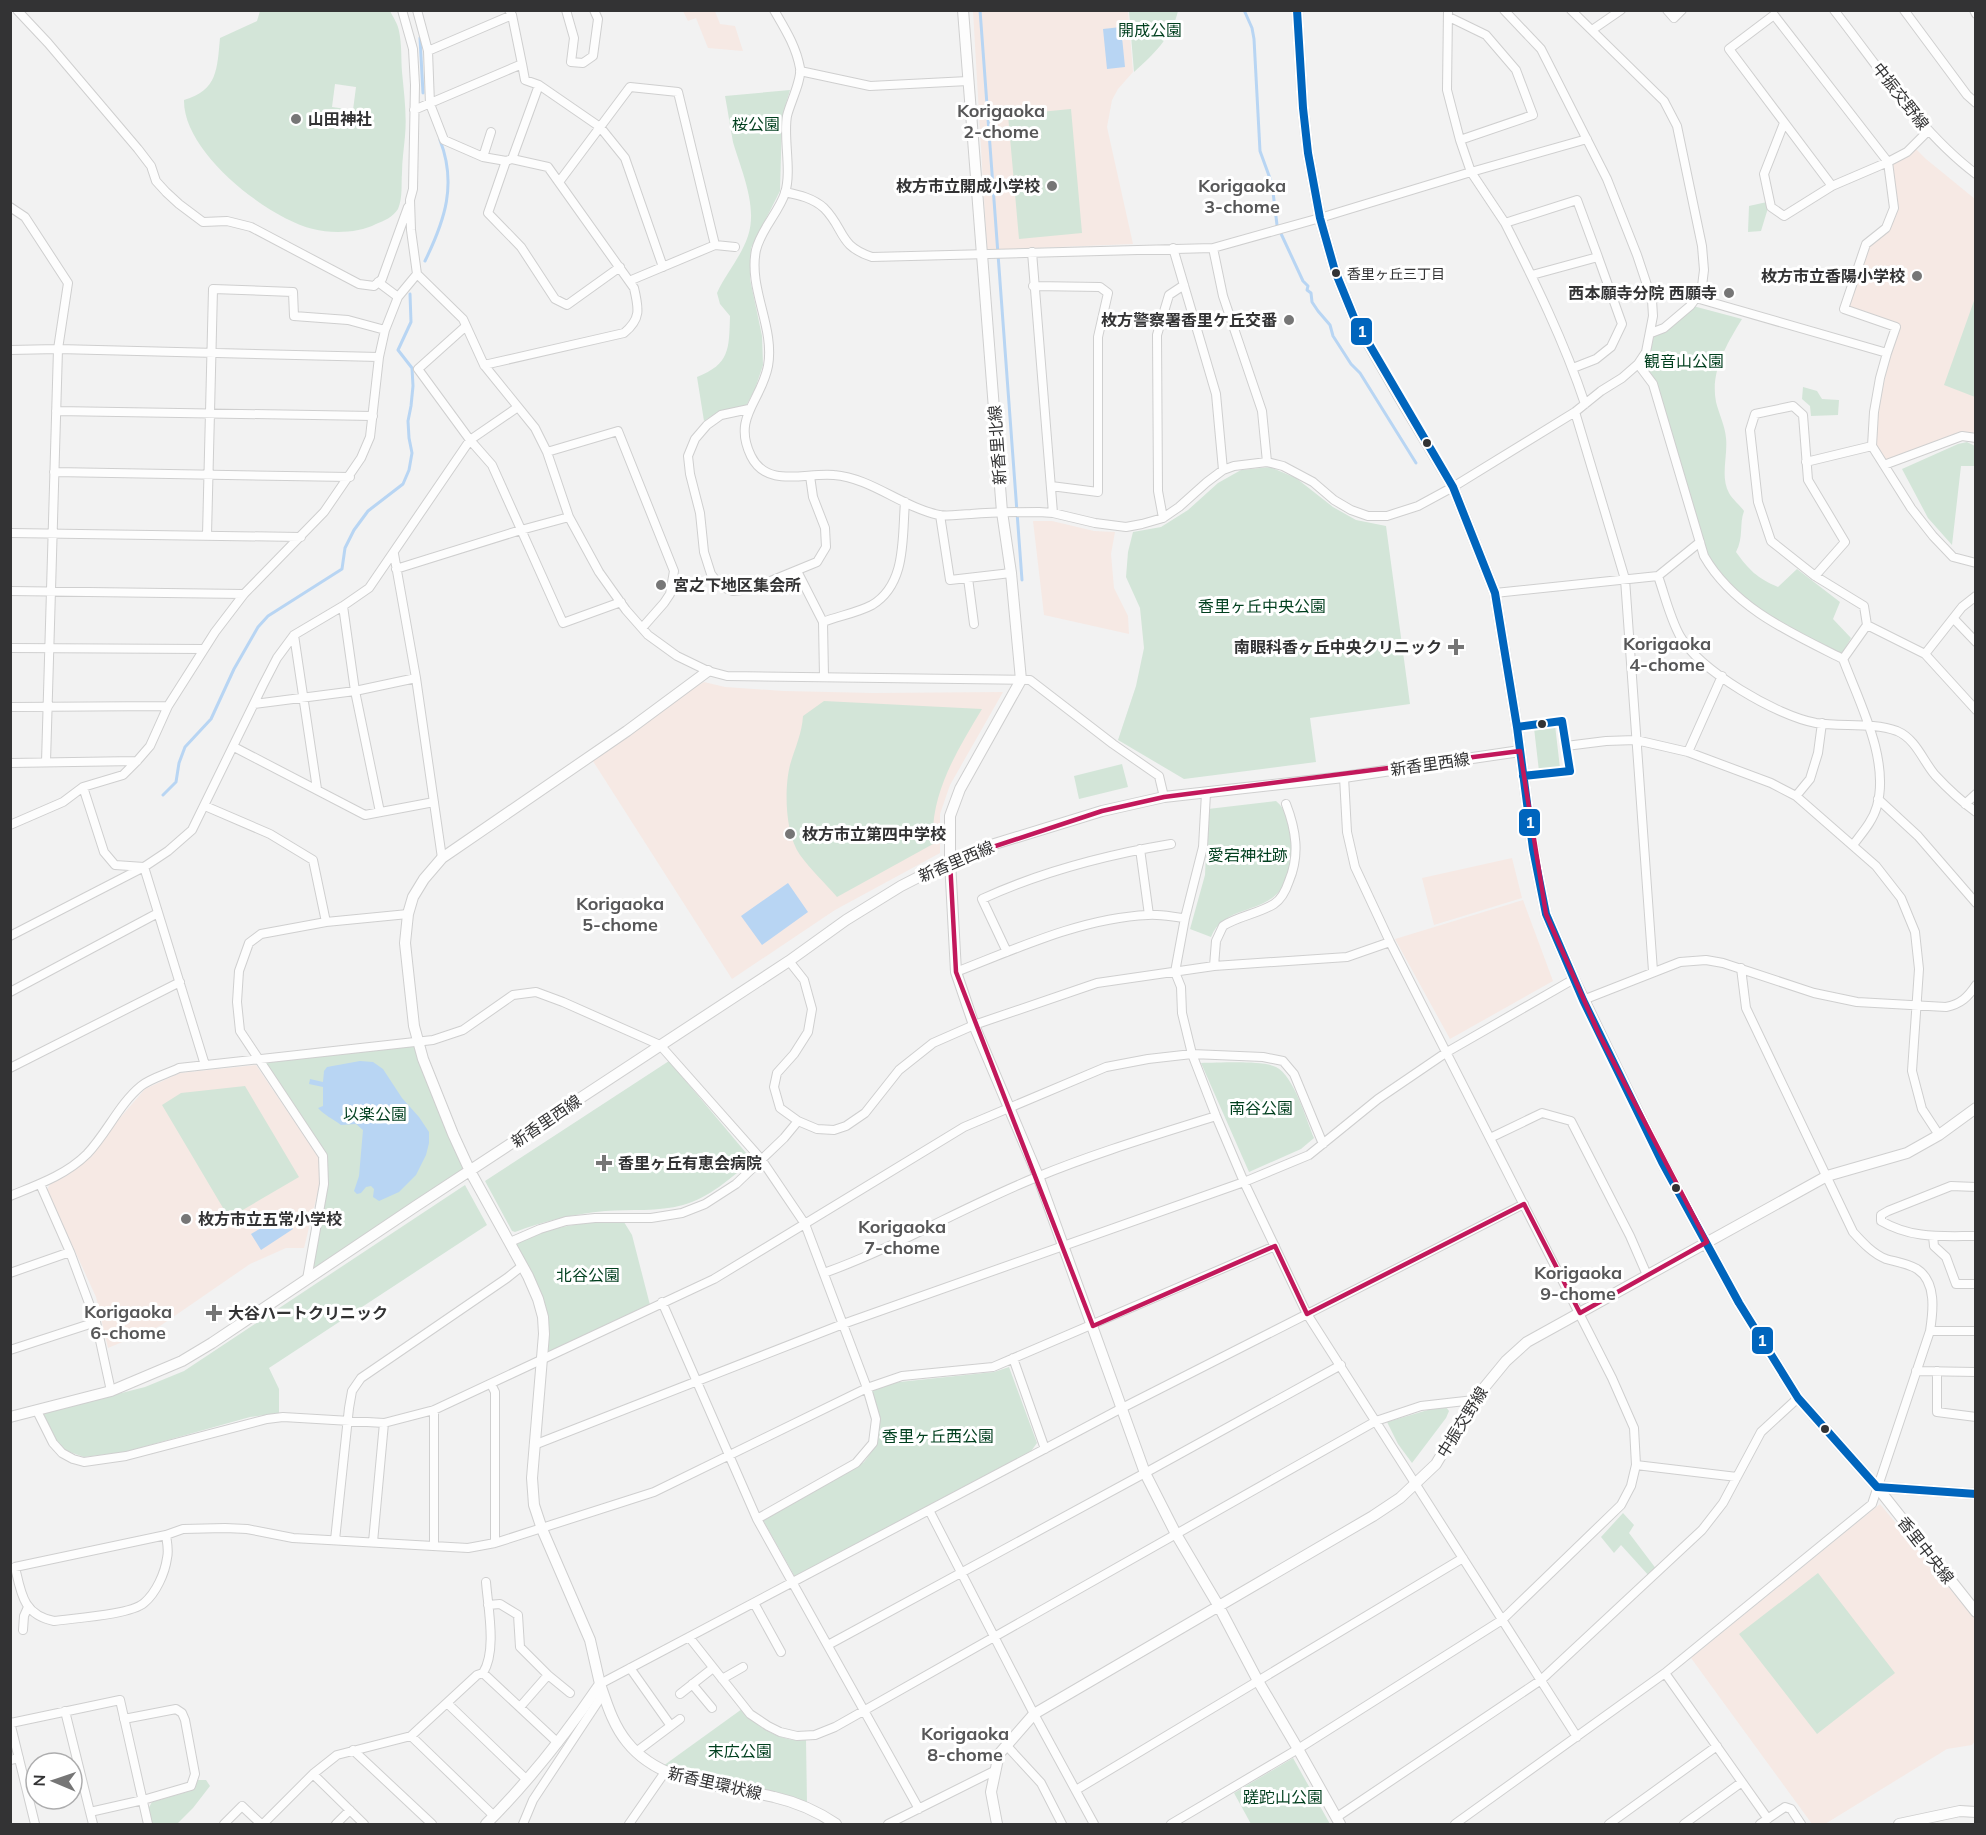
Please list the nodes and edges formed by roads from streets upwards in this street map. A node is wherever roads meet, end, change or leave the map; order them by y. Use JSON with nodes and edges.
{"nodes":[{"id":1,"x":17,"y":10,"type":"edge"},
{"id":2,"x":402,"y":10,"type":"edge"},
{"id":3,"x":566,"y":10,"type":"edge"},
{"id":4,"x":594,"y":10,"type":"edge"},
{"id":5,"x":774,"y":10,"type":"edge"},
{"id":6,"x":963,"y":10,"type":"edge"},
{"id":7,"x":1297,"y":10,"type":"edge"},
{"id":8,"x":1504,"y":10,"type":"edge"},
{"id":9,"x":1571,"y":10,"type":"edge"},
{"id":10,"x":1621,"y":10,"type":"edge"},
{"id":11,"x":1667,"y":10,"type":"edge"},
{"id":12,"x":1682,"y":10,"type":"edge"},
{"id":13,"x":1834,"y":10,"type":"edge"},
{"id":14,"x":1904,"y":10,"type":"edge"},
{"id":15,"x":419,"y":11,"type":"edge"},
{"id":16,"x":511,"y":13,"type":"edge"},
{"id":17,"x":1448,"y":14,"type":"edge"},
{"id":18,"x":1592,"y":30,"type":"junction"},
{"id":19,"x":428,"y":51,"type":"junction"},
{"id":20,"x":522,"y":64,"type":"junction"},
{"id":21,"x":800,"y":71,"type":"junction"},
{"id":22,"x":968,"y":81,"type":"junction"},
{"id":23,"x":539,"y":85,"type":"junction"},
{"id":24,"x":430,"y":104,"type":"junction"},
{"id":25,"x":1976,"y":104,"type":"edge"},
{"id":26,"x":414,"y":110,"type":"junction"},
{"id":27,"x":1784,"y":123,"type":"junction"},
{"id":28,"x":600,"y":127,"type":"junction"},
{"id":29,"x":1928,"y":131,"type":"junction"},
{"id":30,"x":491,"y":132,"type":"dead end"},
{"id":31,"x":1587,"y":139,"type":"junction"},
{"id":32,"x":1460,"y":141,"type":"junction"},
{"id":33,"x":483,"y":157,"type":"junction"},
{"id":34,"x":509,"y":160,"type":"junction"},
{"id":35,"x":1888,"y":162,"type":"junction"},
{"id":36,"x":1471,"y":172,"type":"junction"},
{"id":37,"x":1976,"y":174,"type":"edge"},
{"id":38,"x":559,"y":182,"type":"junction"},
{"id":39,"x":1832,"y":186,"type":"junction"},
{"id":40,"x":785,"y":192,"type":"junction"},
{"id":41,"x":410,"y":200,"type":"junction"},
{"id":42,"x":10,"y":207,"type":"edge"},
{"id":43,"x":1320,"y":218,"type":"junction"},
{"id":44,"x":1505,"y":223,"type":"junction"},
{"id":45,"x":715,"y":245,"type":"junction"},
{"id":46,"x":735,"y":247,"type":"dead end"},
{"id":47,"x":1173,"y":248,"type":"junction"},
{"id":48,"x":1213,"y":248,"type":"junction"},
{"id":49,"x":1032,"y":252,"type":"junction"},
{"id":50,"x":982,"y":254,"type":"junction"},
{"id":51,"x":1598,"y":257,"type":"junction"},
{"id":52,"x":620,"y":267,"type":"junction"},
{"id":53,"x":663,"y":267,"type":"junction"},
{"id":54,"x":417,"y":274,"type":"junction"},
{"id":55,"x":1532,"y":275,"type":"junction"},
{"id":56,"x":629,"y":281,"type":"junction"},
{"id":57,"x":378,"y":282,"type":"junction"},
{"id":58,"x":1184,"y":285,"type":"junction"},
{"id":59,"x":1033,"y":286,"type":"junction"},
{"id":60,"x":399,"y":297,"type":"junction"},
{"id":61,"x":1696,"y":298,"type":"junction"},
{"id":62,"x":466,"y":326,"type":"junction"},
{"id":63,"x":385,"y":330,"type":"junction"},
{"id":64,"x":1651,"y":333,"type":"junction"},
{"id":65,"x":58,"y":349,"type":"junction"},
{"id":66,"x":10,"y":350,"type":"edge"},
{"id":67,"x":211,"y":353,"type":"junction"},
{"id":68,"x":1887,"y":353,"type":"junction"},
{"id":69,"x":379,"y":357,"type":"junction"},
{"id":70,"x":1638,"y":364,"type":"junction"},
{"id":71,"x":484,"y":365,"type":"junction"},
{"id":72,"x":1573,"y":368,"type":"junction"},
{"id":73,"x":1585,"y":404,"type":"junction"},
{"id":74,"x":518,"y":407,"type":"junction"},
{"id":75,"x":749,"y":409,"type":"junction"},
{"id":76,"x":56,"y":411,"type":"junction"},
{"id":77,"x":1575,"y":412,"type":"junction"},
{"id":78,"x":210,"y":413,"type":"junction"},
{"id":79,"x":373,"y":416,"type":"junction"},
{"id":80,"x":1976,"y":438,"type":"edge"},
{"id":81,"x":470,"y":441,"type":"junction"},
{"id":82,"x":1872,"y":446,"type":"junction"},
{"id":83,"x":548,"y":452,"type":"junction"},
{"id":84,"x":1267,"y":462,"type":"junction"},
{"id":85,"x":1806,"y":462,"type":"junction"},
{"id":86,"x":1884,"y":465,"type":"junction"},
{"id":87,"x":1223,"y":470,"type":"junction"},
{"id":88,"x":54,"y":472,"type":"junction"},
{"id":89,"x":209,"y":474,"type":"junction"},
{"id":90,"x":810,"y":476,"type":"junction"},
{"id":91,"x":350,"y":477,"type":"junction"},
{"id":92,"x":1051,"y":486,"type":"junction"},
{"id":93,"x":1453,"y":487,"type":"junction"},
{"id":94,"x":905,"y":502,"type":"junction"},
{"id":95,"x":1006,"y":512,"type":"junction"},
{"id":96,"x":1053,"y":513,"type":"junction"},
{"id":97,"x":940,"y":515,"type":"junction"},
{"id":98,"x":569,"y":517,"type":"junction"},
{"id":99,"x":1162,"y":518,"type":"junction"},
{"id":100,"x":521,"y":530,"type":"junction"},
{"id":101,"x":10,"y":533,"type":"edge"},
{"id":102,"x":53,"y":533,"type":"junction"},
{"id":103,"x":207,"y":535,"type":"junction"},
{"id":104,"x":301,"y":537,"type":"junction"},
{"id":105,"x":1700,"y":542,"type":"junction"},
{"id":106,"x":394,"y":554,"type":"junction"},
{"id":107,"x":1976,"y":563,"type":"edge"},
{"id":108,"x":396,"y":569,"type":"junction"},
{"id":109,"x":797,"y":571,"type":"junction"},
{"id":110,"x":1011,"y":573,"type":"junction"},
{"id":111,"x":1658,"y":576,"type":"junction"},
{"id":112,"x":1815,"y":576,"type":"junction"},
{"id":113,"x":968,"y":578,"type":"junction"},
{"id":114,"x":1625,"y":579,"type":"junction"},
{"id":115,"x":10,"y":591,"type":"edge"},
{"id":116,"x":51,"y":591,"type":"junction"},
{"id":117,"x":1495,"y":593,"type":"junction"},
{"id":118,"x":244,"y":594,"type":"junction"},
{"id":119,"x":1976,"y":596,"type":"edge"},
{"id":120,"x":621,"y":602,"type":"junction"},
{"id":121,"x":343,"y":606,"type":"junction"},
{"id":122,"x":1954,"y":619,"type":"junction"},
{"id":123,"x":823,"y":622,"type":"junction"},
{"id":124,"x":974,"y":624,"type":"dead end"},
{"id":125,"x":1867,"y":625,"type":"junction"},
{"id":126,"x":642,"y":628,"type":"junction"},
{"id":127,"x":294,"y":635,"type":"junction"},
{"id":128,"x":1976,"y":642,"type":"edge"},
{"id":129,"x":10,"y":648,"type":"edge"},
{"id":130,"x":50,"y":648,"type":"junction"},
{"id":131,"x":204,"y":650,"type":"junction"},
{"id":132,"x":1924,"y":654,"type":"junction"},
{"id":133,"x":1843,"y":659,"type":"junction"},
{"id":134,"x":708,"y":671,"type":"junction"},
{"id":135,"x":1722,"y":676,"type":"junction"},
{"id":136,"x":824,"y":677,"type":"junction"},
{"id":137,"x":416,"y":678,"type":"junction"},
{"id":138,"x":1021,"y":680,"type":"junction"},
{"id":139,"x":355,"y":691,"type":"junction"},
{"id":140,"x":304,"y":698,"type":"junction"},
{"id":141,"x":254,"y":704,"type":"junction"},
{"id":142,"x":168,"y":706,"type":"junction"},
{"id":143,"x":10,"y":707,"type":"edge"},
{"id":144,"x":48,"y":707,"type":"junction"},
{"id":145,"x":1976,"y":711,"type":"edge"},
{"id":146,"x":1822,"y":723,"type":"junction"},
{"id":147,"x":1868,"y":726,"type":"junction"},
{"id":148,"x":1517,"y":727,"type":"junction"},
{"id":149,"x":1636,"y":740,"type":"junction"},
{"id":150,"x":1566,"y":746,"type":"junction"},
{"id":151,"x":234,"y":747,"type":"junction"},
{"id":152,"x":1520,"y":751,"type":"junction"},
{"id":153,"x":1688,"y":752,"type":"junction"},
{"id":154,"x":137,"y":761,"type":"junction"},
{"id":155,"x":46,"y":762,"type":"junction"},
{"id":156,"x":10,"y":763,"type":"edge"},
{"id":157,"x":1523,"y":776,"type":"junction"},
{"id":158,"x":1344,"y":777,"type":"junction"},
{"id":159,"x":83,"y":786,"type":"junction"},
{"id":160,"x":317,"y":789,"type":"junction"},
{"id":161,"x":1206,"y":793,"type":"junction"},
{"id":162,"x":1976,"y":794,"type":"edge"},
{"id":163,"x":1796,"y":796,"type":"junction"},
{"id":164,"x":1164,"y":797,"type":"junction"},
{"id":165,"x":1878,"y":799,"type":"junction"},
{"id":166,"x":434,"y":802,"type":"junction"},
{"id":167,"x":1286,"y":804,"type":"dead end"},
{"id":168,"x":1965,"y":804,"type":"junction"},
{"id":169,"x":205,"y":807,"type":"junction"},
{"id":170,"x":380,"y":812,"type":"junction"},
{"id":171,"x":1976,"y":812,"type":"edge"},
{"id":172,"x":10,"y":825,"type":"edge"},
{"id":173,"x":1171,"y":844,"type":"dead end"},
{"id":174,"x":1852,"y":845,"type":"junction"},
{"id":175,"x":1140,"y":849,"type":"junction"},
{"id":176,"x":442,"y":858,"type":"junction"},
{"id":177,"x":950,"y":861,"type":"junction"},
{"id":178,"x":144,"y":867,"type":"junction"},
{"id":179,"x":1976,"y":903,"type":"edge"},
{"id":180,"x":158,"y":913,"type":"junction"},
{"id":181,"x":408,"y":914,"type":"junction"},
{"id":182,"x":1149,"y":915,"type":"junction"},
{"id":183,"x":1185,"y":918,"type":"junction"},
{"id":184,"x":326,"y":922,"type":"junction"},
{"id":185,"x":10,"y":936,"type":"edge"},
{"id":186,"x":1390,"y":942,"type":"junction"},
{"id":187,"x":1007,"y":952,"type":"junction"},
{"id":188,"x":789,"y":961,"type":"junction"},
{"id":189,"x":1214,"y":966,"type":"junction"},
{"id":190,"x":1741,"y":968,"type":"junction"},
{"id":191,"x":1653,"y":971,"type":"junction"},
{"id":192,"x":956,"y":972,"type":"junction"},
{"id":193,"x":1175,"y":972,"type":"junction"},
{"id":194,"x":1574,"y":979,"type":"junction"},
{"id":195,"x":180,"y":982,"type":"junction"},
{"id":196,"x":1976,"y":985,"type":"edge"},
{"id":197,"x":10,"y":992,"type":"edge"},
{"id":198,"x":1584,"y":1000,"type":"junction"},
{"id":199,"x":1916,"y":1007,"type":"junction"},
{"id":200,"x":974,"y":1025,"type":"junction"},
{"id":201,"x":417,"y":1043,"type":"junction"},
{"id":202,"x":660,"y":1045,"type":"junction"},
{"id":203,"x":1447,"y":1052,"type":"junction"},
{"id":204,"x":1192,"y":1054,"type":"junction"},
{"id":205,"x":258,"y":1060,"type":"junction"},
{"id":206,"x":205,"y":1065,"type":"junction"},
{"id":207,"x":10,"y":1068,"type":"edge"},
{"id":208,"x":1010,"y":1108,"type":"junction"},
{"id":209,"x":1976,"y":1108,"type":"edge"},
{"id":210,"x":1216,"y":1116,"type":"junction"},
{"id":211,"x":798,"y":1121,"type":"junction"},
{"id":212,"x":1939,"y":1135,"type":"junction"},
{"id":213,"x":1490,"y":1138,"type":"junction"},
{"id":214,"x":1323,"y":1144,"type":"junction"},
{"id":215,"x":761,"y":1159,"type":"junction"},
{"id":216,"x":470,"y":1171,"type":"junction"},
{"id":217,"x":1038,"y":1176,"type":"junction"},
{"id":218,"x":1827,"y":1176,"type":"junction"},
{"id":219,"x":1244,"y":1182,"type":"junction"},
{"id":220,"x":40,"y":1184,"type":"junction"},
{"id":221,"x":1976,"y":1187,"type":"edge"},
{"id":222,"x":10,"y":1196,"type":"edge"},
{"id":223,"x":1524,"y":1204,"type":"junction"},
{"id":224,"x":805,"y":1224,"type":"junction"},
{"id":225,"x":1933,"y":1236,"type":"junction"},
{"id":226,"x":1976,"y":1236,"type":"edge"},
{"id":227,"x":510,"y":1242,"type":"junction"},
{"id":228,"x":1707,"y":1242,"type":"junction"},
{"id":229,"x":1063,"y":1246,"type":"junction"},
{"id":230,"x":1275,"y":1246,"type":"junction"},
{"id":231,"x":70,"y":1252,"type":"junction"},
{"id":232,"x":522,"y":1266,"type":"junction"},
{"id":233,"x":10,"y":1273,"type":"edge"},
{"id":234,"x":824,"y":1273,"type":"junction"},
{"id":235,"x":1647,"y":1275,"type":"junction"},
{"id":236,"x":307,"y":1279,"type":"junction"},
{"id":237,"x":1976,"y":1284,"type":"edge"},
{"id":238,"x":662,"y":1302,"type":"junction"},
{"id":239,"x":1580,"y":1313,"type":"junction"},
{"id":240,"x":1306,"y":1314,"type":"junction"},
{"id":241,"x":96,"y":1322,"type":"junction"},
{"id":242,"x":843,"y":1324,"type":"junction"},
{"id":243,"x":1093,"y":1326,"type":"junction"},
{"id":244,"x":1930,"y":1331,"type":"junction"},
{"id":245,"x":1976,"y":1331,"type":"edge"},
{"id":246,"x":10,"y":1350,"type":"edge"},
{"id":247,"x":1013,"y":1358,"type":"junction"},
{"id":248,"x":543,"y":1360,"type":"junction"},
{"id":249,"x":1341,"y":1365,"type":"junction"},
{"id":250,"x":1916,"y":1371,"type":"junction"},
{"id":251,"x":1937,"y":1371,"type":"junction"},
{"id":252,"x":1976,"y":1372,"type":"edge"},
{"id":253,"x":696,"y":1383,"type":"junction"},
{"id":254,"x":490,"y":1384,"type":"junction"},
{"id":255,"x":867,"y":1388,"type":"junction"},
{"id":256,"x":111,"y":1391,"type":"junction"},
{"id":257,"x":1798,"y":1398,"type":"junction"},
{"id":258,"x":1474,"y":1400,"type":"junction"},
{"id":259,"x":1122,"y":1408,"type":"junction"},
{"id":260,"x":434,"y":1410,"type":"junction"},
{"id":261,"x":37,"y":1411,"type":"junction"},
{"id":262,"x":1976,"y":1417,"type":"edge"},
{"id":263,"x":10,"y":1418,"type":"edge"},
{"id":264,"x":348,"y":1421,"type":"junction"},
{"id":265,"x":1376,"y":1421,"type":"junction"},
{"id":266,"x":384,"y":1423,"type":"junction"},
{"id":267,"x":534,"y":1445,"type":"junction"},
{"id":268,"x":1045,"y":1449,"type":"junction"},
{"id":269,"x":729,"y":1456,"type":"junction"},
{"id":270,"x":1636,"y":1465,"type":"junction"},
{"id":271,"x":1145,"y":1473,"type":"junction"},
{"id":272,"x":1737,"y":1477,"type":"junction"},
{"id":273,"x":1415,"y":1483,"type":"junction"},
{"id":274,"x":1877,"y":1487,"type":"junction"},
{"id":275,"x":1976,"y":1494,"type":"edge"},
{"id":276,"x":929,"y":1510,"type":"junction"},
{"id":277,"x":758,"y":1519,"type":"junction"},
{"id":278,"x":542,"y":1529,"type":"junction"},
{"id":279,"x":1176,"y":1534,"type":"junction"},
{"id":280,"x":166,"y":1535,"type":"junction"},
{"id":281,"x":336,"y":1540,"type":"junction"},
{"id":282,"x":373,"y":1542,"type":"junction"},
{"id":283,"x":495,"y":1543,"type":"junction"},
{"id":284,"x":434,"y":1546,"type":"junction"},
{"id":285,"x":1463,"y":1558,"type":"junction"},
{"id":286,"x":962,"y":1573,"type":"junction"},
{"id":287,"x":486,"y":1582,"type":"dead end"},
{"id":288,"x":793,"y":1582,"type":"junction"},
{"id":289,"x":754,"y":1603,"type":"junction"},
{"id":290,"x":488,"y":1605,"type":"junction"},
{"id":291,"x":1218,"y":1605,"type":"junction"},
{"id":292,"x":28,"y":1607,"type":"junction"},
{"id":293,"x":1976,"y":1612,"type":"edge"},
{"id":294,"x":1502,"y":1620,"type":"junction"},
{"id":295,"x":23,"y":1630,"type":"dead end"},
{"id":296,"x":996,"y":1636,"type":"junction"},
{"id":297,"x":689,"y":1637,"type":"junction"},
{"id":298,"x":828,"y":1645,"type":"junction"},
{"id":299,"x":781,"y":1652,"type":"dead end"},
{"id":300,"x":743,"y":1667,"type":"dead end"},
{"id":301,"x":630,"y":1668,"type":"junction"},
{"id":302,"x":713,"y":1668,"type":"junction"},
{"id":303,"x":483,"y":1673,"type":"junction"},
{"id":304,"x":1665,"y":1673,"type":"junction"},
{"id":305,"x":548,"y":1675,"type":"junction"},
{"id":306,"x":722,"y":1679,"type":"junction"},
{"id":307,"x":1541,"y":1680,"type":"junction"},
{"id":308,"x":1258,"y":1681,"type":"junction"},
{"id":309,"x":692,"y":1684,"type":"junction"},
{"id":310,"x":601,"y":1689,"type":"junction"},
{"id":311,"x":570,"y":1693,"type":"dead end"},
{"id":312,"x":680,"y":1694,"type":"dead end"},
{"id":313,"x":447,"y":1703,"type":"junction"},
{"id":314,"x":520,"y":1707,"type":"junction"},
{"id":315,"x":711,"y":1708,"type":"dead end"},
{"id":316,"x":65,"y":1711,"type":"junction"},
{"id":317,"x":865,"y":1711,"type":"junction"},
{"id":318,"x":1034,"y":1714,"type":"junction"},
{"id":319,"x":124,"y":1719,"type":"junction"},
{"id":320,"x":680,"y":1719,"type":"dead end"},
{"id":321,"x":11,"y":1723,"type":"edge"},
{"id":322,"x":671,"y":1726,"type":"junction"},
{"id":323,"x":411,"y":1736,"type":"junction"},
{"id":324,"x":1577,"y":1737,"type":"junction"},
{"id":325,"x":558,"y":1743,"type":"junction"},
{"id":326,"x":1007,"y":1746,"type":"junction"},
{"id":327,"x":1717,"y":1746,"type":"junction"},
{"id":328,"x":1299,"y":1749,"type":"junction"},
{"id":329,"x":353,"y":1750,"type":"junction"},
{"id":330,"x":636,"y":1752,"type":"junction"},
{"id":331,"x":15,"y":1759,"type":"edge"},
{"id":332,"x":996,"y":1770,"type":"junction"},
{"id":333,"x":665,"y":1772,"type":"junction"},
{"id":334,"x":313,"y":1774,"type":"junction"},
{"id":335,"x":527,"y":1780,"type":"junction"},
{"id":336,"x":1742,"y":1782,"type":"junction"},
{"id":337,"x":1076,"y":1790,"type":"junction"},
{"id":338,"x":143,"y":1800,"type":"junction"},
{"id":339,"x":919,"y":1809,"type":"junction"},
{"id":340,"x":350,"y":1810,"type":"junction"},
{"id":341,"x":90,"y":1812,"type":"junction"},
{"id":342,"x":1976,"y":1812,"type":"edge"},
{"id":343,"x":1768,"y":1819,"type":"junction"},
{"id":344,"x":490,"y":1820,"type":"edge"},
{"id":345,"x":1338,"y":1821,"type":"edge"},
{"id":346,"x":35,"y":1824,"type":"edge"},
{"id":347,"x":93,"y":1824,"type":"edge"},
{"id":348,"x":148,"y":1824,"type":"edge"},
{"id":349,"x":224,"y":1824,"type":"edge"},
{"id":350,"x":262,"y":1824,"type":"edge"},
{"id":351,"x":336,"y":1824,"type":"edge"},
{"id":352,"x":364,"y":1824,"type":"edge"},
{"id":353,"x":432,"y":1824,"type":"edge"},
{"id":354,"x":523,"y":1824,"type":"edge"},
{"id":355,"x":628,"y":1824,"type":"edge"},
{"id":356,"x":836,"y":1824,"type":"edge"},
{"id":357,"x":888,"y":1824,"type":"edge"},
{"id":358,"x":997,"y":1824,"type":"edge"},
{"id":359,"x":1062,"y":1824,"type":"edge"},
{"id":360,"x":1094,"y":1824,"type":"edge"},
{"id":361,"x":1171,"y":1824,"type":"edge"},
{"id":362,"x":1455,"y":1824,"type":"edge"},
{"id":363,"x":1608,"y":1824,"type":"edge"},
{"id":364,"x":1684,"y":1824,"type":"edge"},
{"id":365,"x":1760,"y":1824,"type":"edge"},
{"id":366,"x":1801,"y":1824,"type":"edge"},
{"id":367,"x":1899,"y":1824,"type":"edge"}],
"edges":[{"from":1,"to":57,"type":"street"},
{"from":2,"to":26,"type":"street"},
{"from":3,"to":4,"type":"street"},
{"from":5,"to":21,"type":"street"},
{"from":6,"to":22,"type":"street","name":"新香里北線"},
{"from":7,"to":43,"type":"street","name":"香里中央線"},
{"from":8,"to":31,"type":"street"},
{"from":9,"to":18,"type":"street"},
{"from":10,"to":18,"type":"street"},
{"from":11,"to":12,"type":"street"},
{"from":13,"to":29,"type":"street","name":"中振交野線"},
{"from":14,"to":25,"type":"street"},
{"from":15,"to":19,"type":"street"},
{"from":16,"to":19,"type":"street"},
{"from":16,"to":20,"type":"street"},
{"from":17,"to":32,"type":"street"},
{"from":17,"to":32,"type":"street"},
{"from":18,"to":61,"type":"street"},
{"from":19,"to":24,"type":"street"},
{"from":20,"to":23,"type":"street"},
{"from":20,"to":24,"type":"street"},
{"from":21,"to":22,"type":"street"},
{"from":21,"to":40,"type":"street"},
{"from":22,"to":50,"type":"street","name":"新香里北線"},
{"from":23,"to":28,"type":"street"},
{"from":23,"to":34,"type":"street"},
{"from":24,"to":26,"type":"street"},
{"from":24,"to":33,"type":"street"},
{"from":26,"to":41,"type":"street"},
{"from":27,"to":35,"type":"street"},
{"from":27,"to":39,"type":"street"},
{"from":27,"to":39,"type":"street"},
{"from":28,"to":38,"type":"street"},
{"from":28,"to":45,"type":"street"},
{"from":28,"to":53,"type":"street"},
{"from":29,"to":35,"type":"street"},
{"from":29,"to":37,"type":"street","name":"中振交野線"},
{"from":30,"to":33,"type":"street"},
{"from":31,"to":36,"type":"street"},
{"from":31,"to":64,"type":"street"},
{"from":32,"to":36,"type":"street"},
{"from":33,"to":34,"type":"street"},
{"from":34,"to":38,"type":"street"},
{"from":34,"to":52,"type":"street"},
{"from":35,"to":39,"type":"street"},
{"from":35,"to":68,"type":"street"},
{"from":36,"to":43,"type":"street"},
{"from":36,"to":44,"type":"street"},
{"from":38,"to":52,"type":"street"},
{"from":40,"to":50,"type":"street"},
{"from":40,"to":75,"type":"street"},
{"from":41,"to":54,"type":"street"},
{"from":41,"to":57,"type":"street"},
{"from":42,"to":65,"type":"street"},
{"from":43,"to":48,"type":"street"},
{"from":43,"to":93,"type":"street","name":"香里中央線"},
{"from":44,"to":51,"type":"street"},
{"from":44,"to":55,"type":"street"},
{"from":45,"to":46,"type":"street"},
{"from":45,"to":53,"type":"street"},
{"from":47,"to":48,"type":"street"},
{"from":47,"to":49,"type":"street"},
{"from":47,"to":58,"type":"street"},
{"from":48,"to":84,"type":"street"},
{"from":49,"to":50,"type":"street"},
{"from":49,"to":59,"type":"street"},
{"from":50,"to":95,"type":"street","name":"新香里北線"},
{"from":51,"to":55,"type":"street"},
{"from":51,"to":72,"type":"street"},
{"from":52,"to":56,"type":"street"},
{"from":53,"to":56,"type":"street"},
{"from":54,"to":60,"type":"street"},
{"from":54,"to":62,"type":"street"},
{"from":55,"to":72,"type":"street"},
{"from":56,"to":71,"type":"street"},
{"from":57,"to":60,"type":"street"},
{"from":58,"to":87,"type":"street"},
{"from":58,"to":99,"type":"street"},
{"from":59,"to":92,"type":"street"},
{"from":59,"to":92,"type":"street"},
{"from":60,"to":63,"type":"street"},
{"from":61,"to":64,"type":"street"},
{"from":61,"to":68,"type":"street"},
{"from":62,"to":71,"type":"street"},
{"from":62,"to":81,"type":"street"},
{"from":63,"to":67,"type":"street"},
{"from":63,"to":69,"type":"street"},
{"from":64,"to":70,"type":"street"},
{"from":65,"to":66,"type":"street"},
{"from":65,"to":67,"type":"street"},
{"from":65,"to":76,"type":"street"},
{"from":67,"to":69,"type":"street"},
{"from":67,"to":78,"type":"street"},
{"from":68,"to":82,"type":"street"},
{"from":69,"to":79,"type":"street"},
{"from":70,"to":73,"type":"street"},
{"from":70,"to":105,"type":"street"},
{"from":71,"to":74,"type":"street"},
{"from":72,"to":73,"type":"street"},
{"from":73,"to":77,"type":"street"},
{"from":74,"to":81,"type":"street"},
{"from":74,"to":83,"type":"street"},
{"from":75,"to":90,"type":"street"},
{"from":75,"to":109,"type":"street"},
{"from":76,"to":78,"type":"street"},
{"from":76,"to":88,"type":"street"},
{"from":77,"to":93,"type":"street"},
{"from":77,"to":114,"type":"street"},
{"from":78,"to":79,"type":"street"},
{"from":78,"to":89,"type":"street"},
{"from":79,"to":91,"type":"street"},
{"from":80,"to":86,"type":"street"},
{"from":81,"to":100,"type":"street"},
{"from":81,"to":106,"type":"street"},
{"from":82,"to":85,"type":"street"},
{"from":82,"to":86,"type":"street"},
{"from":83,"to":98,"type":"street"},
{"from":83,"to":126,"type":"street"},
{"from":84,"to":87,"type":"street"},
{"from":84,"to":93,"type":"street"},
{"from":85,"to":112,"type":"street"},
{"from":85,"to":112,"type":"street"},
{"from":86,"to":107,"type":"street"},
{"from":87,"to":99,"type":"street"},
{"from":88,"to":89,"type":"street"},
{"from":88,"to":102,"type":"street"},
{"from":89,"to":91,"type":"street"},
{"from":89,"to":103,"type":"street"},
{"from":90,"to":94,"type":"street"},
{"from":90,"to":109,"type":"street"},
{"from":91,"to":104,"type":"street"},
{"from":92,"to":96,"type":"street"},
{"from":93,"to":117,"type":"street","name":"香里中央線"},
{"from":94,"to":97,"type":"street"},
{"from":94,"to":123,"type":"street"},
{"from":95,"to":96,"type":"street"},
{"from":95,"to":97,"type":"street"},
{"from":95,"to":110,"type":"street","name":"新香里北線"},
{"from":96,"to":99,"type":"street"},
{"from":97,"to":113,"type":"street"},
{"from":98,"to":100,"type":"street"},
{"from":98,"to":120,"type":"street"},
{"from":100,"to":108,"type":"street"},
{"from":100,"to":120,"type":"street"},
{"from":101,"to":102,"type":"street"},
{"from":102,"to":103,"type":"street"},
{"from":102,"to":116,"type":"street"},
{"from":103,"to":104,"type":"street"},
{"from":104,"to":118,"type":"street"},
{"from":105,"to":111,"type":"street"},
{"from":105,"to":133,"type":"street"},
{"from":106,"to":108,"type":"street"},
{"from":106,"to":121,"type":"street"},
{"from":108,"to":137,"type":"street"},
{"from":109,"to":123,"type":"street"},
{"from":110,"to":113,"type":"street"},
{"from":110,"to":138,"type":"street","name":"新香里北線"},
{"from":111,"to":114,"type":"street"},
{"from":111,"to":135,"type":"street"},
{"from":112,"to":125,"type":"street"},
{"from":113,"to":124,"type":"street"},
{"from":114,"to":117,"type":"street"},
{"from":114,"to":149,"type":"street"},
{"from":115,"to":116,"type":"street"},
{"from":116,"to":118,"type":"street"},
{"from":116,"to":130,"type":"street"},
{"from":117,"to":148,"type":"street","name":"香里中央線"},
{"from":118,"to":131,"type":"street"},
{"from":119,"to":122,"type":"street"},
{"from":120,"to":126,"type":"street"},
{"from":121,"to":127,"type":"street"},
{"from":121,"to":139,"type":"street"},
{"from":122,"to":128,"type":"street"},
{"from":122,"to":132,"type":"street"},
{"from":123,"to":136,"type":"street"},
{"from":125,"to":132,"type":"street"},
{"from":125,"to":133,"type":"street"},
{"from":126,"to":134,"type":"street"},
{"from":127,"to":140,"type":"street"},
{"from":127,"to":141,"type":"street"},
{"from":129,"to":130,"type":"street"},
{"from":130,"to":131,"type":"street"},
{"from":130,"to":144,"type":"street"},
{"from":131,"to":142,"type":"street"},
{"from":132,"to":145,"type":"street"},
{"from":133,"to":147,"type":"street"},
{"from":134,"to":136,"type":"street"},
{"from":134,"to":176,"type":"street","name":"新香里環状線"},
{"from":135,"to":146,"type":"street"},
{"from":135,"to":153,"type":"street"},
{"from":136,"to":138,"type":"street"},
{"from":137,"to":139,"type":"street"},
{"from":137,"to":166,"type":"street"},
{"from":138,"to":164,"type":"street"},
{"from":138,"to":177,"type":"street"},
{"from":139,"to":140,"type":"street"},
{"from":139,"to":170,"type":"street"},
{"from":140,"to":141,"type":"street"},
{"from":140,"to":160,"type":"street"},
{"from":141,"to":151,"type":"street"},
{"from":142,"to":144,"type":"street"},
{"from":142,"to":154,"type":"street"},
{"from":143,"to":144,"type":"street"},
{"from":144,"to":155,"type":"street"},
{"from":146,"to":147,"type":"street"},
{"from":146,"to":163,"type":"street"},
{"from":147,"to":165,"type":"street"},
{"from":147,"to":168,"type":"street"},
{"from":148,"to":150,"type":"street"},
{"from":148,"to":152,"type":"street","name":"香里中央線"},
{"from":149,"to":150,"type":"street"},
{"from":149,"to":153,"type":"street"},
{"from":149,"to":191,"type":"street"},
{"from":150,"to":157,"type":"street"},
{"from":151,"to":160,"type":"street"},
{"from":151,"to":169,"type":"street"},
{"from":152,"to":157,"type":"street","name":"香里中央線"},
{"from":152,"to":158,"type":"street","name":"新香里西線"},
{"from":153,"to":163,"type":"street"},
{"from":154,"to":155,"type":"street"},
{"from":154,"to":159,"type":"street"},
{"from":155,"to":156,"type":"street"},
{"from":157,"to":194,"type":"street","name":"香里中央線"},
{"from":158,"to":161,"type":"street","name":"新香里西線"},
{"from":158,"to":186,"type":"street"},
{"from":159,"to":172,"type":"street"},
{"from":159,"to":178,"type":"street"},
{"from":160,"to":170,"type":"street"},
{"from":161,"to":164,"type":"street","name":"新香里西線"},
{"from":161,"to":183,"type":"street"},
{"from":162,"to":168,"type":"street"},
{"from":163,"to":174,"type":"street"},
{"from":164,"to":177,"type":"street","name":"新香里西線"},
{"from":165,"to":174,"type":"street"},
{"from":165,"to":179,"type":"street"},
{"from":166,"to":170,"type":"street"},
{"from":166,"to":176,"type":"street"},
{"from":167,"to":189,"type":"street"},
{"from":168,"to":171,"type":"street"},
{"from":169,"to":178,"type":"street"},
{"from":169,"to":184,"type":"street"},
{"from":173,"to":175,"type":"street"},
{"from":174,"to":199,"type":"street"},
{"from":175,"to":182,"type":"street"},
{"from":175,"to":187,"type":"street"},
{"from":176,"to":181,"type":"street","name":"新香里環状線"},
{"from":177,"to":188,"type":"street","name":"新香里西線"},
{"from":177,"to":192,"type":"street"},
{"from":178,"to":180,"type":"street"},
{"from":178,"to":185,"type":"street"},
{"from":180,"to":195,"type":"street"},
{"from":180,"to":197,"type":"street"},
{"from":181,"to":184,"type":"street"},
{"from":181,"to":201,"type":"street","name":"新香里環状線"},
{"from":182,"to":183,"type":"street"},
{"from":182,"to":187,"type":"street"},
{"from":183,"to":193,"type":"street"},
{"from":184,"to":205,"type":"street"},
{"from":186,"to":189,"type":"street"},
{"from":186,"to":203,"type":"street"},
{"from":187,"to":192,"type":"street"},
{"from":188,"to":202,"type":"street","name":"新香里西線"},
{"from":188,"to":211,"type":"street"},
{"from":189,"to":193,"type":"street"},
{"from":190,"to":191,"type":"street"},
{"from":190,"to":199,"type":"street"},
{"from":190,"to":218,"type":"street"},
{"from":191,"to":198,"type":"street"},
{"from":192,"to":200,"type":"street"},
{"from":193,"to":200,"type":"street"},
{"from":193,"to":204,"type":"street"},
{"from":194,"to":198,"type":"street","name":"香里中央線"},
{"from":194,"to":203,"type":"street"},
{"from":195,"to":206,"type":"street"},
{"from":195,"to":207,"type":"street"},
{"from":196,"to":199,"type":"street"},
{"from":198,"to":228,"type":"street","name":"香里中央線"},
{"from":199,"to":212,"type":"street"},
{"from":200,"to":208,"type":"street"},
{"from":200,"to":211,"type":"street"},
{"from":201,"to":202,"type":"street"},
{"from":201,"to":205,"type":"street"},
{"from":201,"to":216,"type":"street","name":"新香里環状線"},
{"from":202,"to":215,"type":"street"},
{"from":202,"to":216,"type":"street","name":"新香里西線"},
{"from":203,"to":213,"type":"street"},
{"from":203,"to":214,"type":"street"},
{"from":204,"to":208,"type":"street"},
{"from":204,"to":210,"type":"street"},
{"from":204,"to":214,"type":"street"},
{"from":205,"to":206,"type":"street"},
{"from":205,"to":236,"type":"street"},
{"from":206,"to":220,"type":"street"},
{"from":208,"to":217,"type":"street"},
{"from":208,"to":224,"type":"street"},
{"from":209,"to":212,"type":"street","name":"中振交野線"},
{"from":210,"to":217,"type":"street"},
{"from":210,"to":219,"type":"street"},
{"from":211,"to":215,"type":"street"},
{"from":212,"to":218,"type":"street","name":"中振交野線"},
{"from":213,"to":223,"type":"street"},
{"from":213,"to":235,"type":"street"},
{"from":214,"to":219,"type":"street"},
{"from":215,"to":224,"type":"street"},
{"from":215,"to":227,"type":"street"},
{"from":216,"to":227,"type":"street","name":"新香里環状線"},
{"from":216,"to":236,"type":"street","name":"新香里西線"},
{"from":217,"to":229,"type":"street"},
{"from":217,"to":234,"type":"street"},
{"from":218,"to":228,"type":"street","name":"中振交野線"},
{"from":218,"to":244,"type":"street"},
{"from":219,"to":229,"type":"street"},
{"from":219,"to":230,"type":"street"},
{"from":220,"to":222,"type":"street"},
{"from":220,"to":231,"type":"street"},
{"from":221,"to":225,"type":"street"},
{"from":223,"to":239,"type":"street"},
{"from":223,"to":240,"type":"street"},
{"from":224,"to":234,"type":"street"},
{"from":224,"to":238,"type":"street"},
{"from":225,"to":226,"type":"street"},
{"from":225,"to":237,"type":"street"},
{"from":227,"to":232,"type":"street","name":"新香里環状線"},
{"from":228,"to":235,"type":"street","name":"中振交野線"},
{"from":228,"to":257,"type":"street","name":"香里中央線"},
{"from":229,"to":242,"type":"street"},
{"from":229,"to":243,"type":"street"},
{"from":230,"to":240,"type":"street"},
{"from":230,"to":243,"type":"street"},
{"from":231,"to":233,"type":"street"},
{"from":231,"to":241,"type":"street"},
{"from":232,"to":248,"type":"street","name":"新香里環状線"},
{"from":232,"to":264,"type":"street"},
{"from":234,"to":242,"type":"street"},
{"from":235,"to":239,"type":"street","name":"中振交野線"},
{"from":236,"to":256,"type":"street","name":"新香里西線"},
{"from":238,"to":248,"type":"street"},
{"from":238,"to":253,"type":"street"},
{"from":239,"to":258,"type":"street","name":"中振交野線"},
{"from":239,"to":270,"type":"street"},
{"from":240,"to":249,"type":"street"},
{"from":240,"to":259,"type":"street"},
{"from":241,"to":246,"type":"street"},
{"from":241,"to":256,"type":"street"},
{"from":242,"to":253,"type":"street"},
{"from":242,"to":255,"type":"street"},
{"from":243,"to":247,"type":"street"},
{"from":243,"to":259,"type":"street"},
{"from":244,"to":245,"type":"street"},
{"from":244,"to":250,"type":"street"},
{"from":247,"to":255,"type":"street"},
{"from":247,"to":268,"type":"street"},
{"from":248,"to":254,"type":"street"},
{"from":248,"to":267,"type":"street","name":"新香里環状線"},
{"from":249,"to":265,"type":"street"},
{"from":249,"to":271,"type":"street"},
{"from":250,"to":251,"type":"street"},
{"from":250,"to":274,"type":"street"},
{"from":251,"to":252,"type":"street"},
{"from":251,"to":262,"type":"street"},
{"from":253,"to":267,"type":"street"},
{"from":253,"to":269,"type":"street"},
{"from":254,"to":260,"type":"street"},
{"from":254,"to":283,"type":"street"},
{"from":255,"to":269,"type":"street"},
{"from":255,"to":277,"type":"street"},
{"from":256,"to":261,"type":"street","name":"新香里西線"},
{"from":257,"to":272,"type":"street"},
{"from":257,"to":274,"type":"street","name":"香里中央線"},
{"from":258,"to":265,"type":"street"},
{"from":258,"to":273,"type":"street","name":"中振交野線"},
{"from":259,"to":268,"type":"street"},
{"from":259,"to":271,"type":"street"},
{"from":260,"to":266,"type":"street"},
{"from":260,"to":284,"type":"street"},
{"from":261,"to":263,"type":"street","name":"新香里西線"},
{"from":261,"to":264,"type":"street"},
{"from":264,"to":266,"type":"street"},
{"from":264,"to":281,"type":"street"},
{"from":265,"to":273,"type":"street"},
{"from":265,"to":279,"type":"street"},
{"from":266,"to":282,"type":"street"},
{"from":267,"to":278,"type":"street","name":"新香里環状線"},
{"from":268,"to":276,"type":"street"},
{"from":269,"to":277,"type":"street"},
{"from":269,"to":278,"type":"street"},
{"from":270,"to":272,"type":"street"},
{"from":270,"to":294,"type":"street"},
{"from":271,"to":279,"type":"street"},
{"from":271,"to":286,"type":"street"},
{"from":272,"to":307,"type":"street"},
{"from":273,"to":285,"type":"street"},
{"from":273,"to":291,"type":"street","name":"中振交野線"},
{"from":274,"to":275,"type":"street"},
{"from":274,"to":293,"type":"street","name":"香里中央線"},
{"from":274,"to":304,"type":"street"},
{"from":276,"to":286,"type":"street"},
{"from":276,"to":288,"type":"street"},
{"from":277,"to":288,"type":"street"},
{"from":278,"to":283,"type":"street"},
{"from":278,"to":310,"type":"street","name":"新香里環状線"},
{"from":279,"to":291,"type":"street"},
{"from":279,"to":296,"type":"street"},
{"from":280,"to":281,"type":"street"},
{"from":280,"to":292,"type":"street"},
{"from":280,"to":292,"type":"street"},
{"from":281,"to":282,"type":"street"},
{"from":282,"to":284,"type":"street"},
{"from":283,"to":284,"type":"street"},
{"from":285,"to":294,"type":"street"},
{"from":285,"to":308,"type":"street"},
{"from":286,"to":296,"type":"street"},
{"from":286,"to":298,"type":"street"},
{"from":287,"to":290,"type":"street"},
{"from":288,"to":289,"type":"street"},
{"from":288,"to":298,"type":"street"},
{"from":289,"to":297,"type":"street"},
{"from":289,"to":299,"type":"street"},
{"from":290,"to":303,"type":"street"},
{"from":290,"to":305,"type":"street"},
{"from":291,"to":308,"type":"street"},
{"from":291,"to":318,"type":"street","name":"中振交野線"},
{"from":292,"to":295,"type":"street"},
{"from":294,"to":307,"type":"street"},
{"from":294,"to":328,"type":"street"},
{"from":296,"to":317,"type":"street"},
{"from":296,"to":318,"type":"street"},
{"from":297,"to":301,"type":"street"},
{"from":297,"to":302,"type":"street"},
{"from":298,"to":317,"type":"street"},
{"from":300,"to":306,"type":"street"},
{"from":301,"to":310,"type":"street"},
{"from":301,"to":322,"type":"street"},
{"from":302,"to":306,"type":"street"},
{"from":302,"to":309,"type":"street"},
{"from":303,"to":313,"type":"street"},
{"from":303,"to":314,"type":"street"},
{"from":304,"to":324,"type":"street"},
{"from":304,"to":327,"type":"street"},
{"from":305,"to":311,"type":"street"},
{"from":305,"to":314,"type":"street"},
{"from":306,"to":317,"type":"street"},
{"from":307,"to":324,"type":"street"},
{"from":307,"to":345,"type":"street"},
{"from":308,"to":328,"type":"street"},
{"from":308,"to":337,"type":"street"},
{"from":309,"to":312,"type":"street"},
{"from":309,"to":315,"type":"street"},
{"from":310,"to":325,"type":"street"},
{"from":310,"to":330,"type":"street","name":"新香里環状線"},
{"from":310,"to":354,"type":"street"},
{"from":313,"to":323,"type":"street"},
{"from":313,"to":335,"type":"street"},
{"from":314,"to":325,"type":"street"},
{"from":316,"to":319,"type":"street"},
{"from":316,"to":321,"type":"street"},
{"from":316,"to":341,"type":"street"},
{"from":317,"to":339,"type":"street"},
{"from":318,"to":326,"type":"street","name":"中振交野線"},
{"from":318,"to":337,"type":"street"},
{"from":319,"to":338,"type":"street"},
{"from":319,"to":338,"type":"street"},
{"from":320,"to":322,"type":"street"},
{"from":321,"to":331,"type":"street"},
{"from":322,"to":330,"type":"street"},
{"from":323,"to":329,"type":"street"},
{"from":323,"to":344,"type":"street"},
{"from":324,"to":362,"type":"street"},
{"from":325,"to":335,"type":"street"},
{"from":326,"to":332,"type":"street","name":"中振交野線"},
{"from":326,"to":359,"type":"street"},
{"from":327,"to":336,"type":"street"},
{"from":327,"to":363,"type":"street"},
{"from":328,"to":345,"type":"street"},
{"from":328,"to":361,"type":"street"},
{"from":329,"to":334,"type":"street"},
{"from":329,"to":353,"type":"street"},
{"from":330,"to":333,"type":"street","name":"新香里環状線"},
{"from":331,"to":346,"type":"street"},
{"from":332,"to":339,"type":"street"},
{"from":332,"to":358,"type":"street","name":"中振交野線"},
{"from":333,"to":355,"type":"street"},
{"from":333,"to":356,"type":"street","name":"新香里環状線"},
{"from":334,"to":340,"type":"street"},
{"from":334,"to":350,"type":"street"},
{"from":335,"to":344,"type":"street"},
{"from":336,"to":343,"type":"street"},
{"from":336,"to":364,"type":"street"},
{"from":337,"to":360,"type":"street"},
{"from":338,"to":341,"type":"street"},
{"from":338,"to":348,"type":"street"},
{"from":339,"to":357,"type":"street"},
{"from":340,"to":351,"type":"street"},
{"from":340,"to":352,"type":"street"},
{"from":341,"to":347,"type":"street"},
{"from":342,"to":367,"type":"street"},
{"from":343,"to":365,"type":"street"},
{"from":343,"to":366,"type":"street"},
{"from":349,"to":350,"type":"street"}]}
